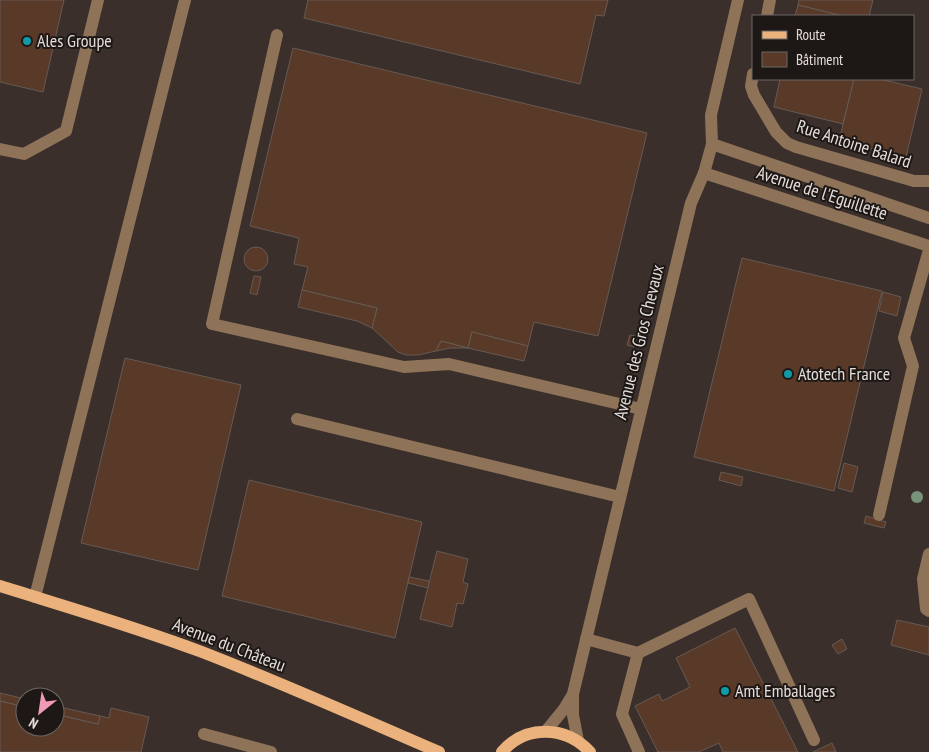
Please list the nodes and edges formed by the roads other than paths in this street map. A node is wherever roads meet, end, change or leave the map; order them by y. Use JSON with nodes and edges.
{"nodes":[{"id":1,"x":98,"y":0,"type":"edge"},
{"id":2,"x":185,"y":0,"type":"edge"},
{"id":3,"x":738,"y":0,"type":"edge"},
{"id":4,"x":770,"y":0,"type":"edge"},
{"id":5,"x":766,"y":15,"type":"edge"},
{"id":6,"x":277,"y":35,"type":"dead end"},
{"id":7,"x":752,"y":80,"type":"edge"},
{"id":8,"x":712,"y":144,"type":"junction"},
{"id":9,"x":0,"y":149,"type":"edge"},
{"id":10,"x":704,"y":173,"type":"junction"},
{"id":11,"x":929,"y":181,"type":"edge"},
{"id":12,"x":929,"y":218,"type":"edge"},
{"id":13,"x":929,"y":246,"type":"edge"},
{"id":14,"x":929,"y":250,"type":"edge"},
{"id":15,"x":641,"y":409,"type":"junction"},
{"id":16,"x":297,"y":419,"type":"dead end"},
{"id":17,"x":620,"y":497,"type":"junction"},
{"id":18,"x":878,"y":515,"type":"dead end"},
{"id":19,"x":929,"y":554,"type":"edge"},
{"id":20,"x":0,"y":586,"type":"edge"},
{"id":21,"x":35,"y":597,"type":"junction"},
{"id":22,"x":929,"y":611,"type":"edge"},
{"id":23,"x":586,"y":639,"type":"junction"},
{"id":24,"x":638,"y":653,"type":"junction"},
{"id":25,"x":573,"y":694,"type":"junction"},
{"id":26,"x":546,"y":731,"type":"junction"},
{"id":27,"x":204,"y":734,"type":"dead end"},
{"id":28,"x":814,"y":740,"type":"dead end"},
{"id":29,"x":578,"y":741,"type":"junction"},
{"id":30,"x":271,"y":752,"type":"edge"},
{"id":31,"x":439,"y":752,"type":"edge"},
{"id":32,"x":502,"y":752,"type":"edge"},
{"id":33,"x":590,"y":752,"type":"edge"},
{"id":34,"x":639,"y":752,"type":"edge"}],
"edges":[{"from":1,"to":9,"type":"street"},
{"from":2,"to":21,"type":"street"},
{"from":3,"to":8,"type":"street","name":"Avenue des Gros Chevaux"},
{"from":4,"to":5,"type":"street"},
{"from":6,"to":15,"type":"street"},
{"from":7,"to":11,"type":"street","name":"Rue Antoine Balard"},
{"from":8,"to":10,"type":"street","name":"Avenue des Gros Chevaux"},
{"from":8,"to":12,"type":"street","name":"Avenue de l'Eguillette"},
{"from":10,"to":13,"type":"street","name":"Avenue de l'Eguillette"},
{"from":10,"to":15,"type":"street","name":"Avenue des Gros Chevaux"},
{"from":14,"to":18,"type":"street"},
{"from":15,"to":17,"type":"street","name":"Avenue des Gros Chevaux"},
{"from":16,"to":17,"type":"street"},
{"from":17,"to":23,"type":"street","name":"Avenue des Gros Chevaux"},
{"from":19,"to":22,"type":"street"},
{"from":20,"to":21,"type":"main road","name":"Avenue du Château"},
{"from":21,"to":31,"type":"main road","name":"Avenue du Château"},
{"from":23,"to":24,"type":"street"},
{"from":23,"to":25,"type":"street","name":"Avenue des Gros Chevaux"},
{"from":24,"to":28,"type":"street"},
{"from":24,"to":34,"type":"street"},
{"from":25,"to":26,"type":"street","name":"Avenue des Gros Chevaux"},
{"from":25,"to":29,"type":"street","name":"Avenue des Gros Chevaux"},
{"from":26,"to":29,"type":"main road"},
{"from":26,"to":32,"type":"main road"},
{"from":27,"to":30,"type":"street"},
{"from":29,"to":33,"type":"main road"}]}
